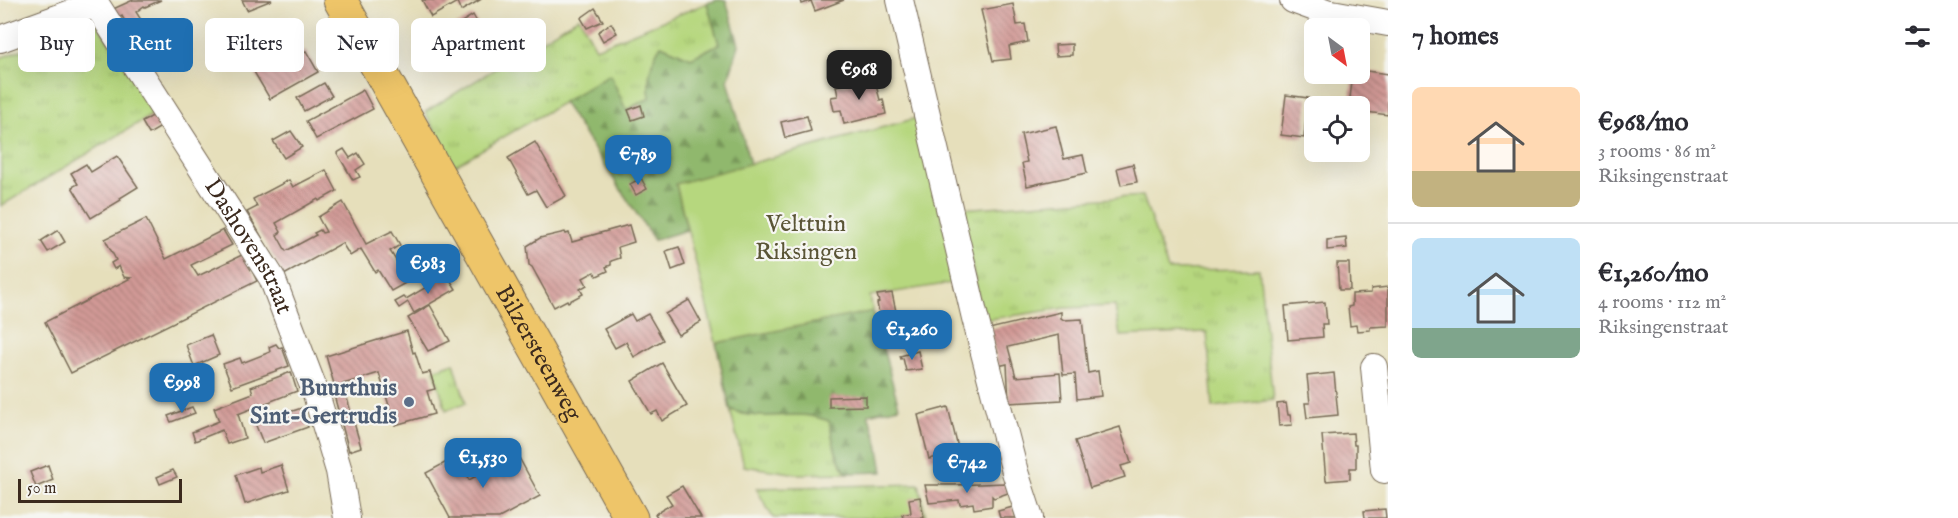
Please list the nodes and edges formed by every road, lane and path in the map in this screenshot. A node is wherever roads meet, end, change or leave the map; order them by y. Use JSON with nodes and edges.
{"nodes":[{"id":1,"x":340,"y":0,"type":"edge"},
{"id":2,"x":900,"y":0,"type":"edge"},
{"id":3,"x":1293,"y":0,"type":"edge"},
{"id":4,"x":95,"y":2,"type":"edge"},
{"id":5,"x":1388,"y":23,"type":"edge"},
{"id":6,"x":0,"y":39,"type":"edge"},
{"id":7,"x":1374,"y":367,"type":"dead end"},
{"id":8,"x":1388,"y":469,"type":"edge"},
{"id":9,"x":347,"y":518,"type":"edge"},
{"id":10,"x":631,"y":518,"type":"edge"},
{"id":11,"x":1029,"y":518,"type":"edge"}],
"edges":[{"from":1,"to":10,"type":"main road","name":"Bilzersteenweg"},
{"from":2,"to":11,"type":"street"},
{"from":3,"to":5,"type":"street"},
{"from":4,"to":6,"type":"street"},
{"from":4,"to":9,"type":"street","name":"Dashovenstraat"},
{"from":7,"to":8,"type":"street"}]}
